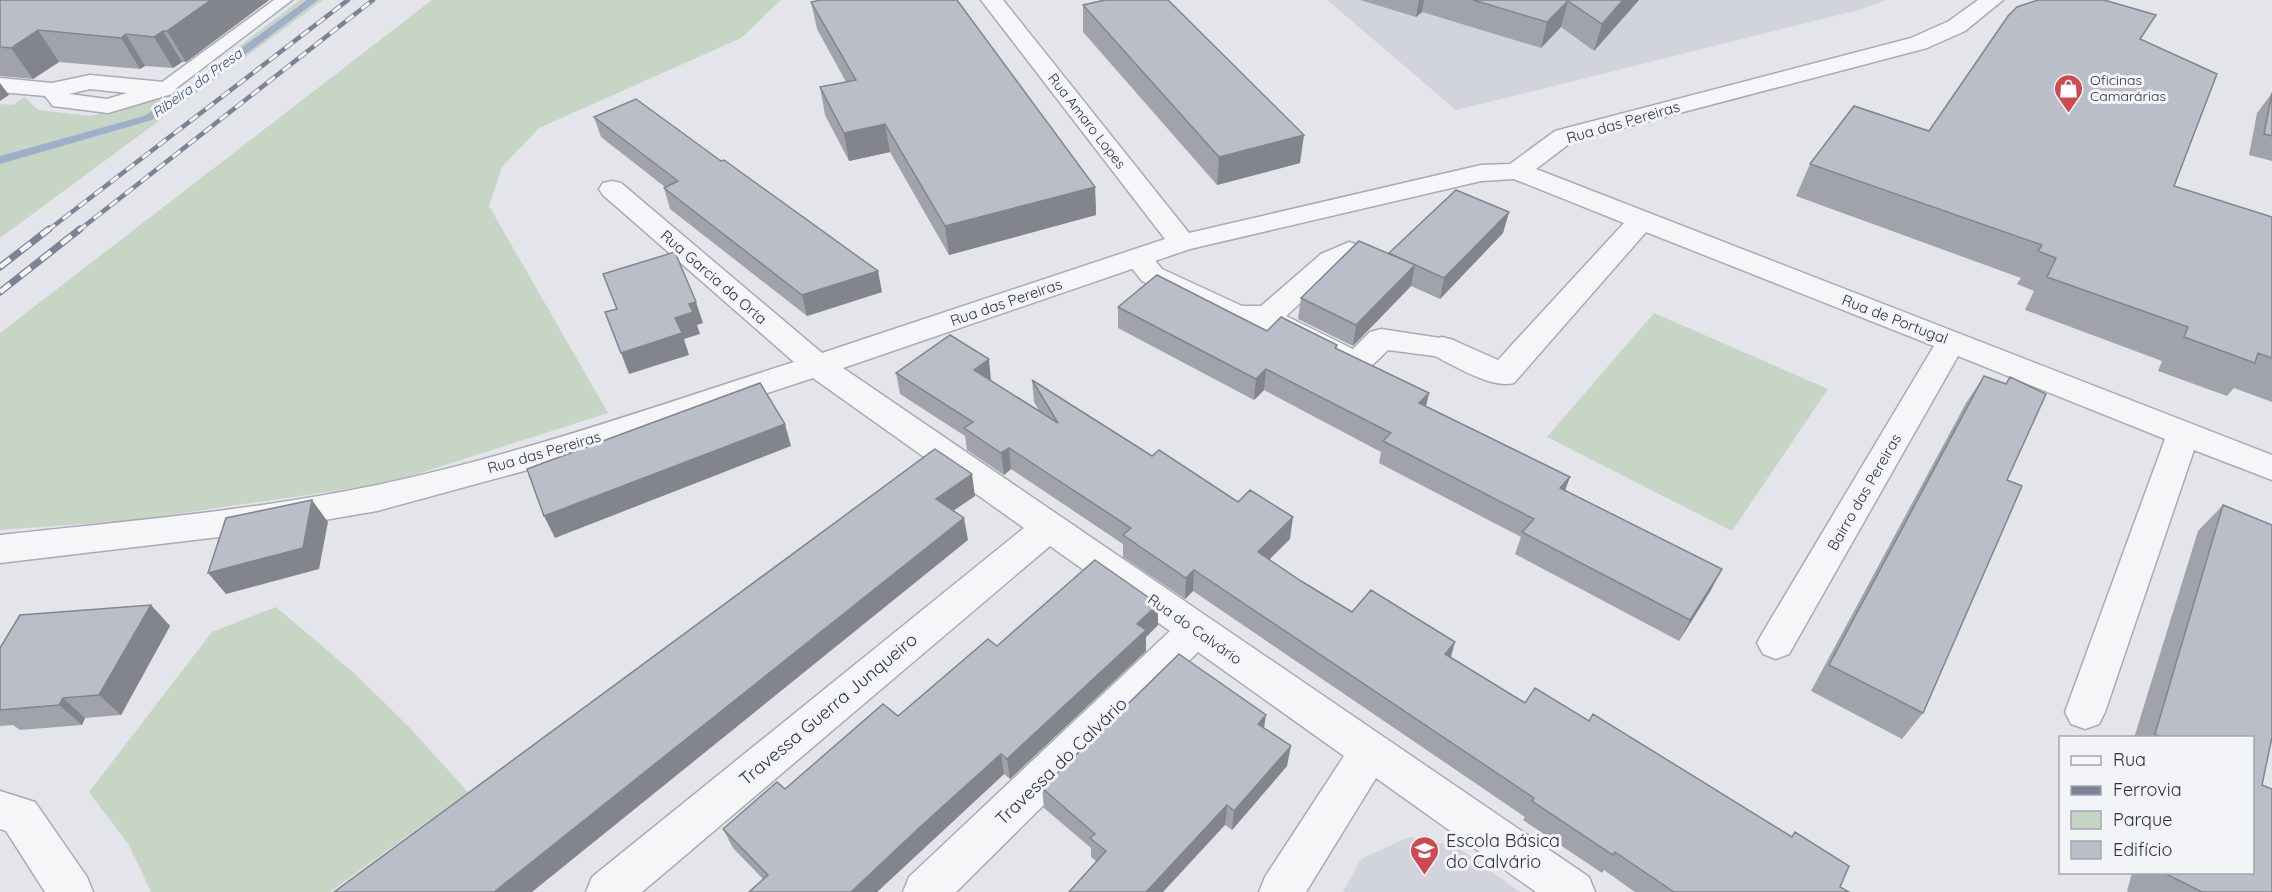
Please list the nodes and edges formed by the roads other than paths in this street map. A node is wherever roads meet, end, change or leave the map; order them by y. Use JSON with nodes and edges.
{"nodes":[{"id":1,"x":284,"y":0,"type":"edge"},
{"id":2,"x":992,"y":0,"type":"edge"},
{"id":3,"x":1992,"y":0,"type":"edge"},
{"id":4,"x":0,"y":85,"type":"edge"},
{"id":5,"x":164,"y":89,"type":"joint"},
{"id":6,"x":1517,"y":171,"type":"junction"},
{"id":7,"x":612,"y":189,"type":"dead end"},
{"id":8,"x":1642,"y":220,"type":"junction"},
{"id":9,"x":1182,"y":243,"type":"junction"},
{"id":10,"x":1349,"y":251,"type":"edge"},
{"id":11,"x":1138,"y":258,"type":"junction"},
{"id":12,"x":1266,"y":318,"type":"junction"},
{"id":13,"x":1952,"y":341,"type":"junction"},
{"id":14,"x":817,"y":365,"type":"junction"},
{"id":15,"x":2182,"y":433,"type":"junction"},
{"id":16,"x":2272,"y":468,"type":"edge"},
{"id":17,"x":1048,"y":527,"type":"junction"},
{"id":18,"x":0,"y":549,"type":"edge"},
{"id":19,"x":1197,"y":629,"type":"junction"},
{"id":20,"x":1776,"y":643,"type":"dead end"},
{"id":21,"x":2085,"y":712,"type":"dead end"},
{"id":22,"x":1370,"y":751,"type":"junction"},
{"id":23,"x":0,"y":810,"type":"edge"},
{"id":24,"x":71,"y":892,"type":"edge"},
{"id":25,"x":608,"y":892,"type":"edge"},
{"id":26,"x":925,"y":892,"type":"edge"},
{"id":27,"x":1281,"y":892,"type":"edge"},
{"id":28,"x":1573,"y":892,"type":"edge"}],
"edges":[{"from":1,"to":5,"type":"lane"},
{"from":2,"to":9,"type":"street","name":"Rua Amaro Lopes"},
{"from":3,"to":6,"type":"street","name":"Rua das Pereiras"},
{"from":4,"to":5,"type":"street"},
{"from":6,"to":8,"type":"street","name":"Rua de Portugal"},
{"from":6,"to":9,"type":"street","name":"Rua das Pereiras"},
{"from":7,"to":14,"type":"street","name":"Rua Garcia da Orta"},
{"from":8,"to":12,"type":"street"},
{"from":8,"to":13,"type":"street","name":"Rua de Portugal"},
{"from":9,"to":11,"type":"street","name":"Rua das Pereiras"},
{"from":10,"to":12,"type":"street"},
{"from":11,"to":12,"type":"street"},
{"from":11,"to":14,"type":"street","name":"Rua das Pereiras"},
{"from":13,"to":15,"type":"street","name":"Rua de Portugal"},
{"from":13,"to":20,"type":"street","name":"Bairro das Pereiras"},
{"from":14,"to":17,"type":"street","name":"Rua do Calvário"},
{"from":14,"to":18,"type":"street","name":"Rua das Pereiras"},
{"from":15,"to":16,"type":"street","name":"Rua de Portugal"},
{"from":15,"to":21,"type":"street"},
{"from":17,"to":19,"type":"street","name":"Rua do Calvário"},
{"from":17,"to":25,"type":"street","name":"Travessa Guerra Junqueiro"},
{"from":19,"to":22,"type":"street","name":"Rua do Calvário"},
{"from":19,"to":26,"type":"street","name":"Travessa do Calvário"},
{"from":22,"to":27,"type":"street"},
{"from":22,"to":28,"type":"street","name":"Rua do Calvário"},
{"from":23,"to":24,"type":"street"}]}
